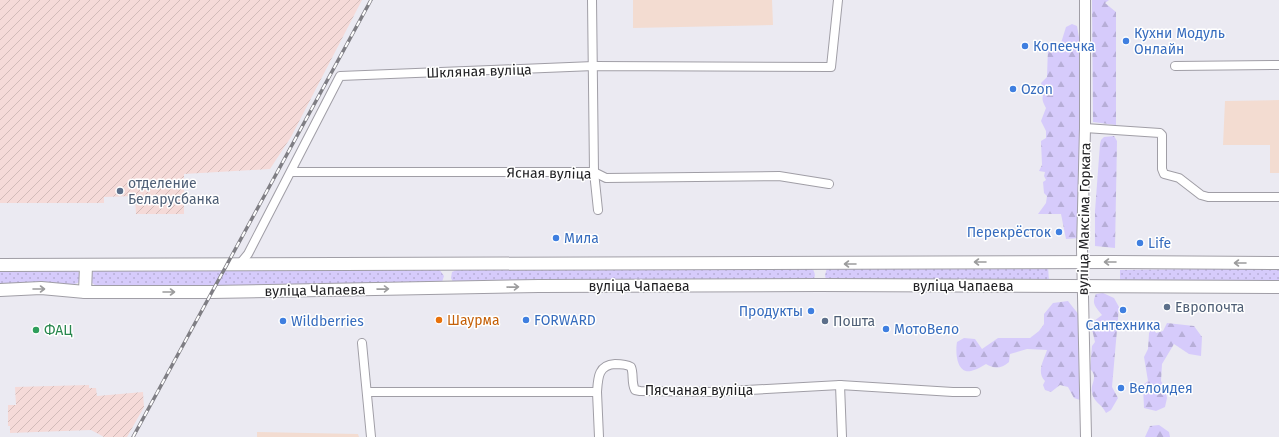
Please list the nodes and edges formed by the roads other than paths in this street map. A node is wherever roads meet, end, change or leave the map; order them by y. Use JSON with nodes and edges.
{"nodes":[{"id":1,"x":592,"y":0,"type":"edge"},
{"id":2,"x":838,"y":0,"type":"edge"},
{"id":3,"x":1085,"y":0,"type":"edge"},
{"id":4,"x":1279,"y":65,"type":"edge"},
{"id":5,"x":594,"y":66,"type":"junction"},
{"id":6,"x":1175,"y":66,"type":"dead end"},
{"id":7,"x":1085,"y":128,"type":"junction"},
{"id":8,"x":292,"y":172,"type":"junction"},
{"id":9,"x":594,"y":172,"type":"junction"},
{"id":10,"x":829,"y":184,"type":"dead end"},
{"id":11,"x":1279,"y":197,"type":"edge"},
{"id":12,"x":598,"y":210,"type":"dead end"},
{"id":13,"x":1083,"y":262,"type":"junction"},
{"id":14,"x":1279,"y":263,"type":"edge"},
{"id":15,"x":820,"y":264,"type":"junction"},
{"id":16,"x":0,"y":265,"type":"edge"},
{"id":17,"x":239,"y":265,"type":"junction"},
{"id":18,"x":86,"y":266,"type":"junction"},
{"id":19,"x":819,"y":285,"type":"junction"},
{"id":20,"x":1083,"y":286,"type":"junction"},
{"id":21,"x":1279,"y":287,"type":"edge"},
{"id":22,"x":0,"y":290,"type":"edge"},
{"id":23,"x":85,"y":292,"type":"junction"},
{"id":24,"x":362,"y":343,"type":"dead end"},
{"id":25,"x":840,"y":385,"type":"junction"},
{"id":26,"x":368,"y":392,"type":"junction"},
{"id":27,"x":597,"y":392,"type":"junction"},
{"id":28,"x":976,"y":392,"type":"dead end"},
{"id":29,"x":371,"y":437,"type":"edge"},
{"id":30,"x":599,"y":437,"type":"edge"},
{"id":31,"x":842,"y":437,"type":"edge"},
{"id":32,"x":1086,"y":437,"type":"edge"}],
"edges":[{"from":1,"to":5,"type":"street"},
{"from":2,"to":5,"type":"street","name":"Шкляная вуліца"},
{"from":3,"to":7,"type":"street","name":"вуліца Максіма Горкага"},
{"from":4,"to":6,"type":"street"},
{"from":5,"to":8,"type":"street","name":"Шкляная вуліца"},
{"from":5,"to":9,"type":"street"},
{"from":7,"to":11,"type":"street"},
{"from":7,"to":13,"type":"street","name":"вуліца Максіма Горкага"},
{"from":8,"to":9,"type":"street","name":"Ясная вуліца"},
{"from":8,"to":17,"type":"street","name":"Шкляная вуліца"},
{"from":9,"to":10,"type":"street","name":"Ясная вуліца"},
{"from":9,"to":12,"type":"street"},
{"from":14,"to":13,"type":"main road","name":"вуліца Чапаева","one_way":true},
{"from":13,"to":15,"type":"main road","name":"вуліца Чапаева","one_way":true},
{"from":13,"to":20,"type":"street","name":"вуліца Максіма Горкага"},
{"from":15,"to":17,"type":"main road","name":"вуліца Чапаева"},
{"from":15,"to":19,"type":"main road"},
{"from":16,"to":18,"type":"main road","name":"вуліца Чапаева"},
{"from":17,"to":18,"type":"main road","name":"вуліца Чапаева"},
{"from":18,"to":23,"type":"main road"},
{"from":19,"to":20,"type":"main road","name":"вуліца Чапаева"},
{"from":23,"to":19,"type":"main road","name":"вуліца Чапаева","one_way":true},
{"from":20,"to":21,"type":"main road","name":"вуліца Чапаева"},
{"from":20,"to":32,"type":"street","name":"вуліца Максіма Горкага"},
{"from":22,"to":23,"type":"main road","name":"вуліца Чапаева","one_way":true},
{"from":24,"to":26,"type":"street"},
{"from":25,"to":27,"type":"street","name":"Пясчаная вуліца"},
{"from":25,"to":28,"type":"street","name":"Пясчаная вуліца"},
{"from":25,"to":31,"type":"street"},
{"from":26,"to":27,"type":"street"},
{"from":26,"to":29,"type":"street"},
{"from":27,"to":30,"type":"street"}]}
